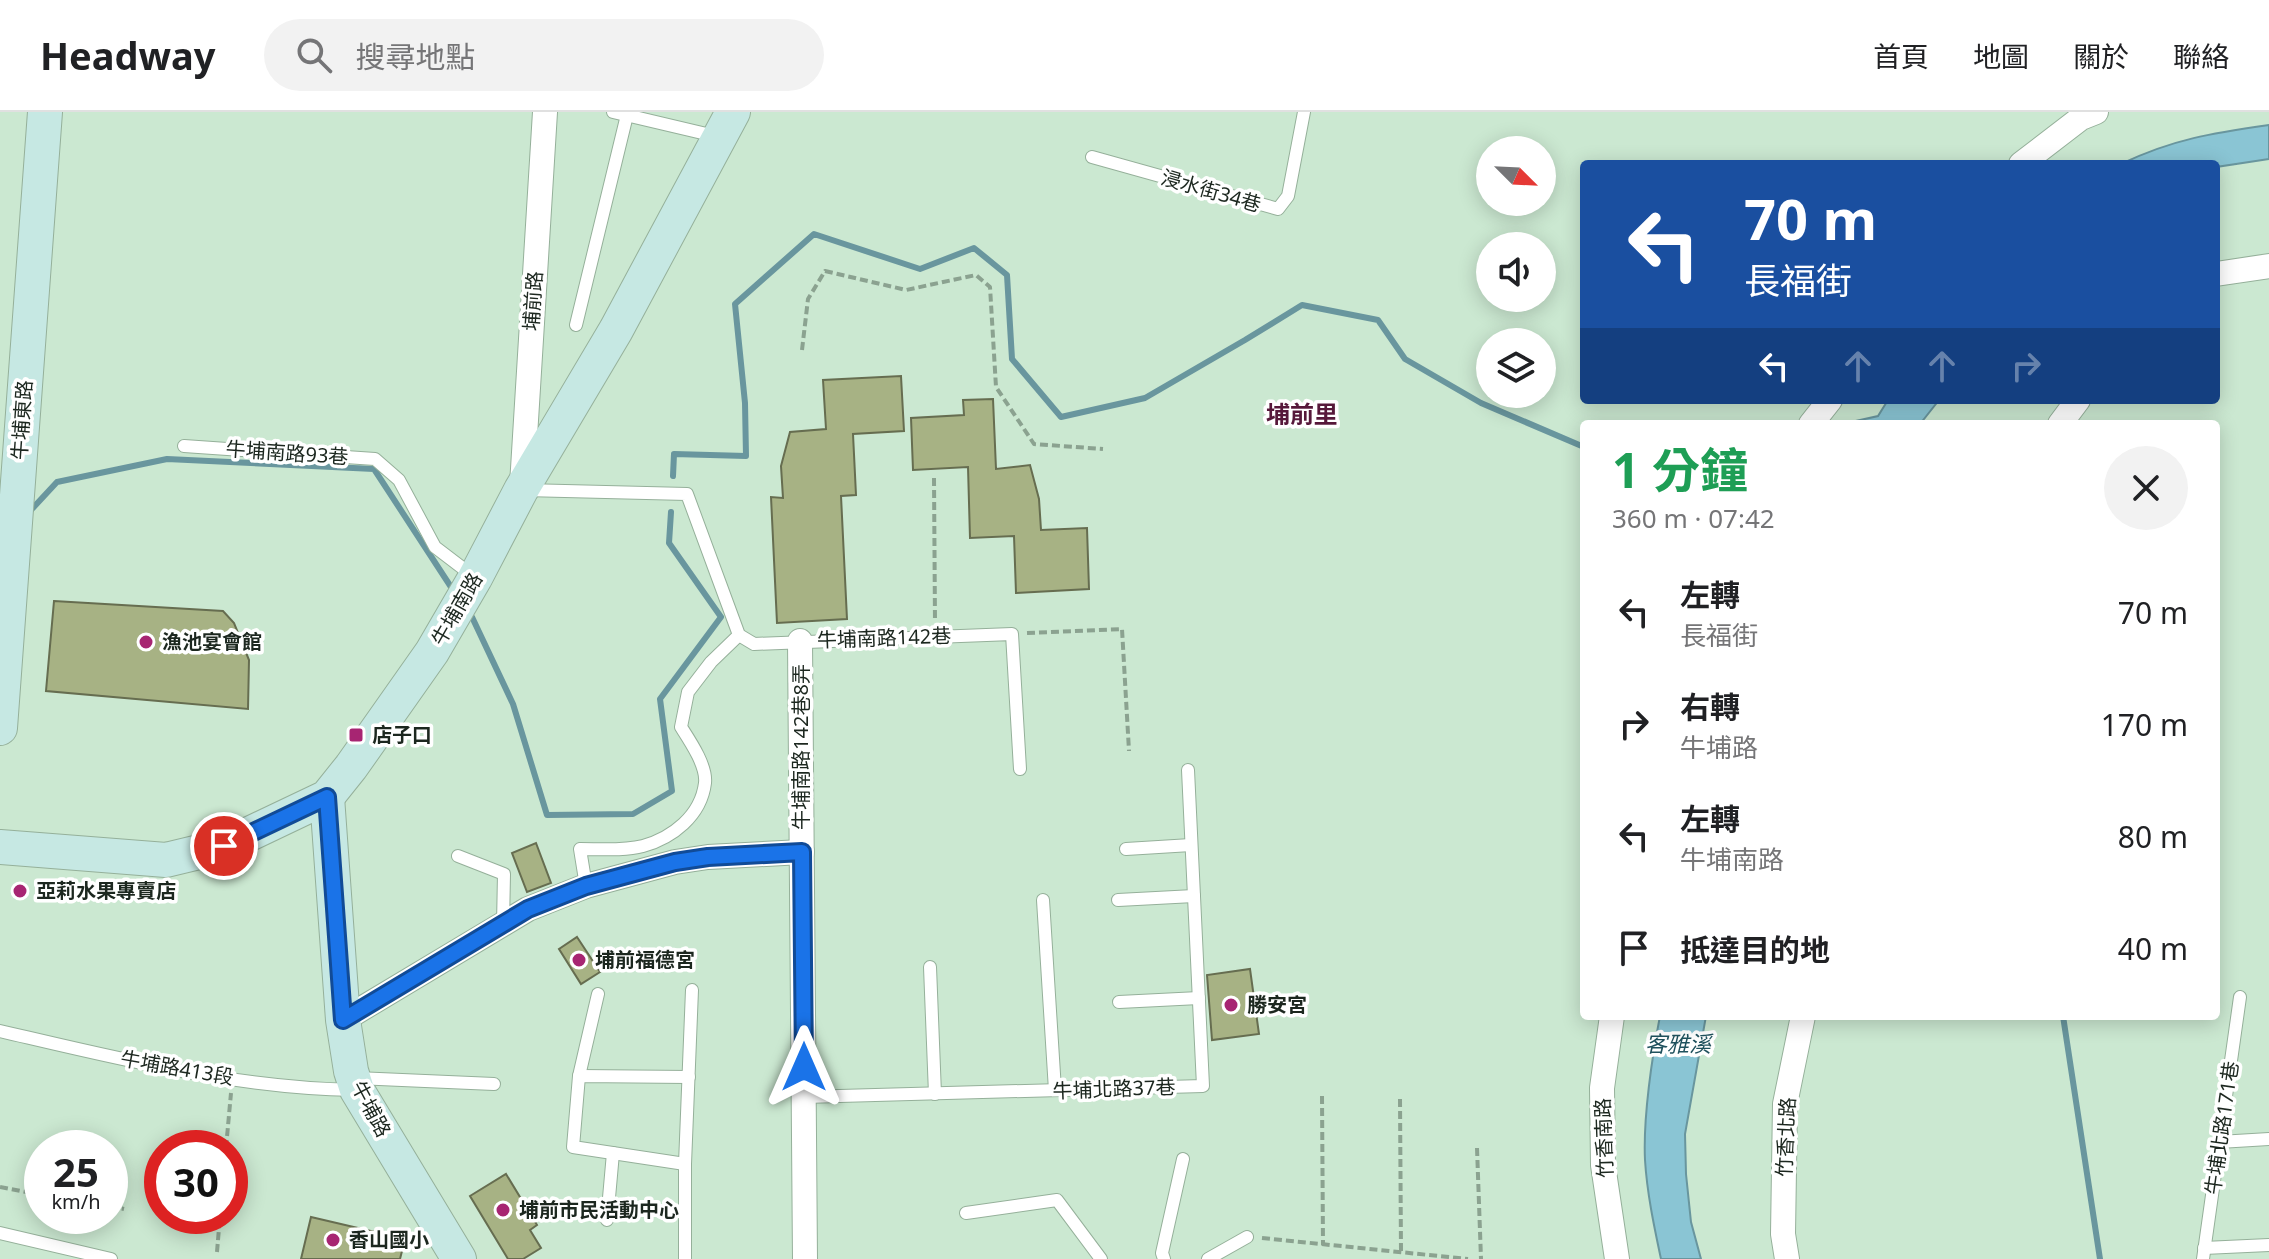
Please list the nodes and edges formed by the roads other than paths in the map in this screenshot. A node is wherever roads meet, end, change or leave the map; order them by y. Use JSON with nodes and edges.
{"nodes":[{"id":1,"x":45,"y":112,"type":"edge"},
{"id":2,"x":545,"y":112,"type":"edge"},
{"id":3,"x":613,"y":112,"type":"edge"},
{"id":4,"x":1304,"y":112,"type":"edge"},
{"id":5,"x":2096,"y":112,"type":"edge"},
{"id":6,"x":627,"y":115,"type":"junction"},
{"id":7,"x":727,"y":124,"type":"edge"},
{"id":8,"x":1092,"y":157,"type":"dead end"},
{"id":9,"x":2026,"y":160,"type":"edge"},
{"id":10,"x":2269,"y":266,"type":"edge"},
{"id":11,"x":2220,"y":273,"type":"edge"},
{"id":12,"x":576,"y":325,"type":"dead end"},
{"id":13,"x":1827,"y":404,"type":"edge"},
{"id":14,"x":1814,"y":420,"type":"edge"},
{"id":15,"x":184,"y":446,"type":"dead end"},
{"id":16,"x":521,"y":490,"type":"junction"},
{"id":17,"x":475,"y":578,"type":"junction"},
{"id":18,"x":739,"y":635,"type":"junction"},
{"id":19,"x":800,"y":641,"type":"junction"},
{"id":20,"x":0,"y":728,"type":"edge"},
{"id":21,"x":1020,"y":769,"type":"dead end"},
{"id":22,"x":1188,"y":770,"type":"dead end"},
{"id":23,"x":327,"y":797,"type":"junction"},
{"id":24,"x":1191,"y":845,"type":"junction"},
{"id":25,"x":0,"y":847,"type":"edge"},
{"id":26,"x":1126,"y":849,"type":"dead end"},
{"id":27,"x":802,"y":852,"type":"junction"},
{"id":28,"x":458,"y":856,"type":"dead end"},
{"id":29,"x":586,"y":886,"type":"junction"},
{"id":30,"x":1194,"y":896,"type":"junction"},
{"id":31,"x":1043,"y":900,"type":"dead end"},
{"id":32,"x":1118,"y":900,"type":"dead end"},
{"id":33,"x":503,"y":924,"type":"junction"},
{"id":34,"x":930,"y":967,"type":"dead end"},
{"id":35,"x":692,"y":990,"type":"dead end"},
{"id":36,"x":598,"y":994,"type":"dead end"},
{"id":37,"x":2240,"y":997,"type":"dead end"},
{"id":38,"x":1199,"y":998,"type":"junction"},
{"id":39,"x":1119,"y":1002,"type":"dead end"},
{"id":40,"x":343,"y":1020,"type":"junction"},
{"id":41,"x":1611,"y":1020,"type":"edge"},
{"id":42,"x":1802,"y":1020,"type":"edge"},
{"id":43,"x":0,"y":1031,"type":"edge"},
{"id":44,"x":579,"y":1076,"type":"junction"},
{"id":45,"x":689,"y":1077,"type":"junction"},
{"id":46,"x":355,"y":1084,"type":"junction"},
{"id":47,"x":494,"y":1084,"type":"dead end"},
{"id":48,"x":1055,"y":1090,"type":"junction"},
{"id":49,"x":935,"y":1094,"type":"junction"},
{"id":50,"x":804,"y":1097,"type":"junction"},
{"id":51,"x":2269,"y":1139,"type":"edge"},
{"id":52,"x":2219,"y":1142,"type":"junction"},
{"id":53,"x":613,"y":1153,"type":"junction"},
{"id":54,"x":1183,"y":1159,"type":"dead end"},
{"id":55,"x":685,"y":1164,"type":"junction"},
{"id":56,"x":966,"y":1213,"type":"dead end"},
{"id":57,"x":607,"y":1220,"type":"dead end"},
{"id":58,"x":0,"y":1233,"type":"edge"},
{"id":59,"x":1247,"y":1237,"type":"road end"},
{"id":60,"x":2269,"y":1245,"type":"edge"},
{"id":61,"x":2204,"y":1253,"type":"edge"},
{"id":62,"x":111,"y":1259,"type":"edge"},
{"id":63,"x":459,"y":1259,"type":"edge"},
{"id":64,"x":685,"y":1259,"type":"edge"},
{"id":65,"x":805,"y":1259,"type":"edge"},
{"id":66,"x":1101,"y":1259,"type":"edge"},
{"id":67,"x":1164,"y":1259,"type":"edge"},
{"id":68,"x":1208,"y":1259,"type":"edge"},
{"id":69,"x":1617,"y":1259,"type":"edge"},
{"id":70,"x":1787,"y":1259,"type":"edge"}],
"edges":[{"from":1,"to":20,"type":"street","name":"牛埔東路"},
{"from":2,"to":16,"type":"street","name":"埔前路"},
{"from":3,"to":6,"type":"lane"},
{"from":4,"to":8,"type":"lane","name":"浸水街34巷"},
{"from":5,"to":9,"type":"street"},
{"from":6,"to":7,"type":"lane"},
{"from":6,"to":12,"type":"lane"},
{"from":7,"to":16,"type":"street","name":"牛埔南路"},
{"from":10,"to":11,"type":"street"},
{"from":13,"to":14,"type":"street"},
{"from":15,"to":17,"type":"lane","name":"牛埔南路93巷"},
{"from":16,"to":17,"type":"street","name":"牛埔南路"},
{"from":16,"to":18,"type":"lane"},
{"from":17,"to":23,"type":"street","name":"牛埔南路"},
{"from":18,"to":19,"type":"lane","name":"牛埔南路142巷"},
{"from":18,"to":29,"type":"lane"},
{"from":19,"to":21,"type":"lane","name":"牛埔南路142巷"},
{"from":19,"to":27,"type":"street","name":"牛埔南路142巷8弄"},
{"from":22,"to":24,"type":"lane","name":"牛埔北路37巷"},
{"from":23,"to":25,"type":"street","name":"牛埔南路"},
{"from":23,"to":40,"type":"street","name":"牛埔路"},
{"from":24,"to":26,"type":"lane"},
{"from":24,"to":30,"type":"lane","name":"牛埔北路37巷"},
{"from":27,"to":29,"type":"street"},
{"from":27,"to":50,"type":"street"},
{"from":28,"to":33,"type":"lane"},
{"from":29,"to":33,"type":"street"},
{"from":30,"to":32,"type":"lane"},
{"from":30,"to":38,"type":"lane","name":"牛埔北路37巷"},
{"from":31,"to":48,"type":"lane"},
{"from":33,"to":40,"type":"street"},
{"from":34,"to":49,"type":"lane"},
{"from":35,"to":45,"type":"lane"},
{"from":36,"to":44,"type":"lane"},
{"from":37,"to":52,"type":"lane","name":"牛埔北路171巷"},
{"from":38,"to":39,"type":"lane"},
{"from":38,"to":48,"type":"lane","name":"牛埔北路37巷"},
{"from":40,"to":46,"type":"street","name":"牛埔路"},
{"from":41,"to":69,"type":"street","name":"竹香南路"},
{"from":42,"to":70,"type":"street","name":"竹香北路"},
{"from":43,"to":46,"type":"lane","name":"牛埔路413段"},
{"from":44,"to":45,"type":"lane"},
{"from":44,"to":53,"type":"lane"},
{"from":45,"to":55,"type":"lane"},
{"from":46,"to":47,"type":"lane","name":"牛埔路413段"},
{"from":46,"to":63,"type":"street","name":"牛埔路"},
{"from":48,"to":49,"type":"lane","name":"牛埔北路37巷"},
{"from":49,"to":50,"type":"lane","name":"牛埔北路37巷"},
{"from":50,"to":65,"type":"street"},
{"from":51,"to":52,"type":"lane"},
{"from":52,"to":61,"type":"lane","name":"牛埔北路171巷"},
{"from":53,"to":55,"type":"lane"},
{"from":53,"to":57,"type":"lane"},
{"from":54,"to":67,"type":"lane"},
{"from":55,"to":64,"type":"lane"},
{"from":56,"to":66,"type":"lane"},
{"from":58,"to":62,"type":"lane"},
{"from":59,"to":68,"type":"lane"},
{"from":60,"to":61,"type":"lane"}]}
